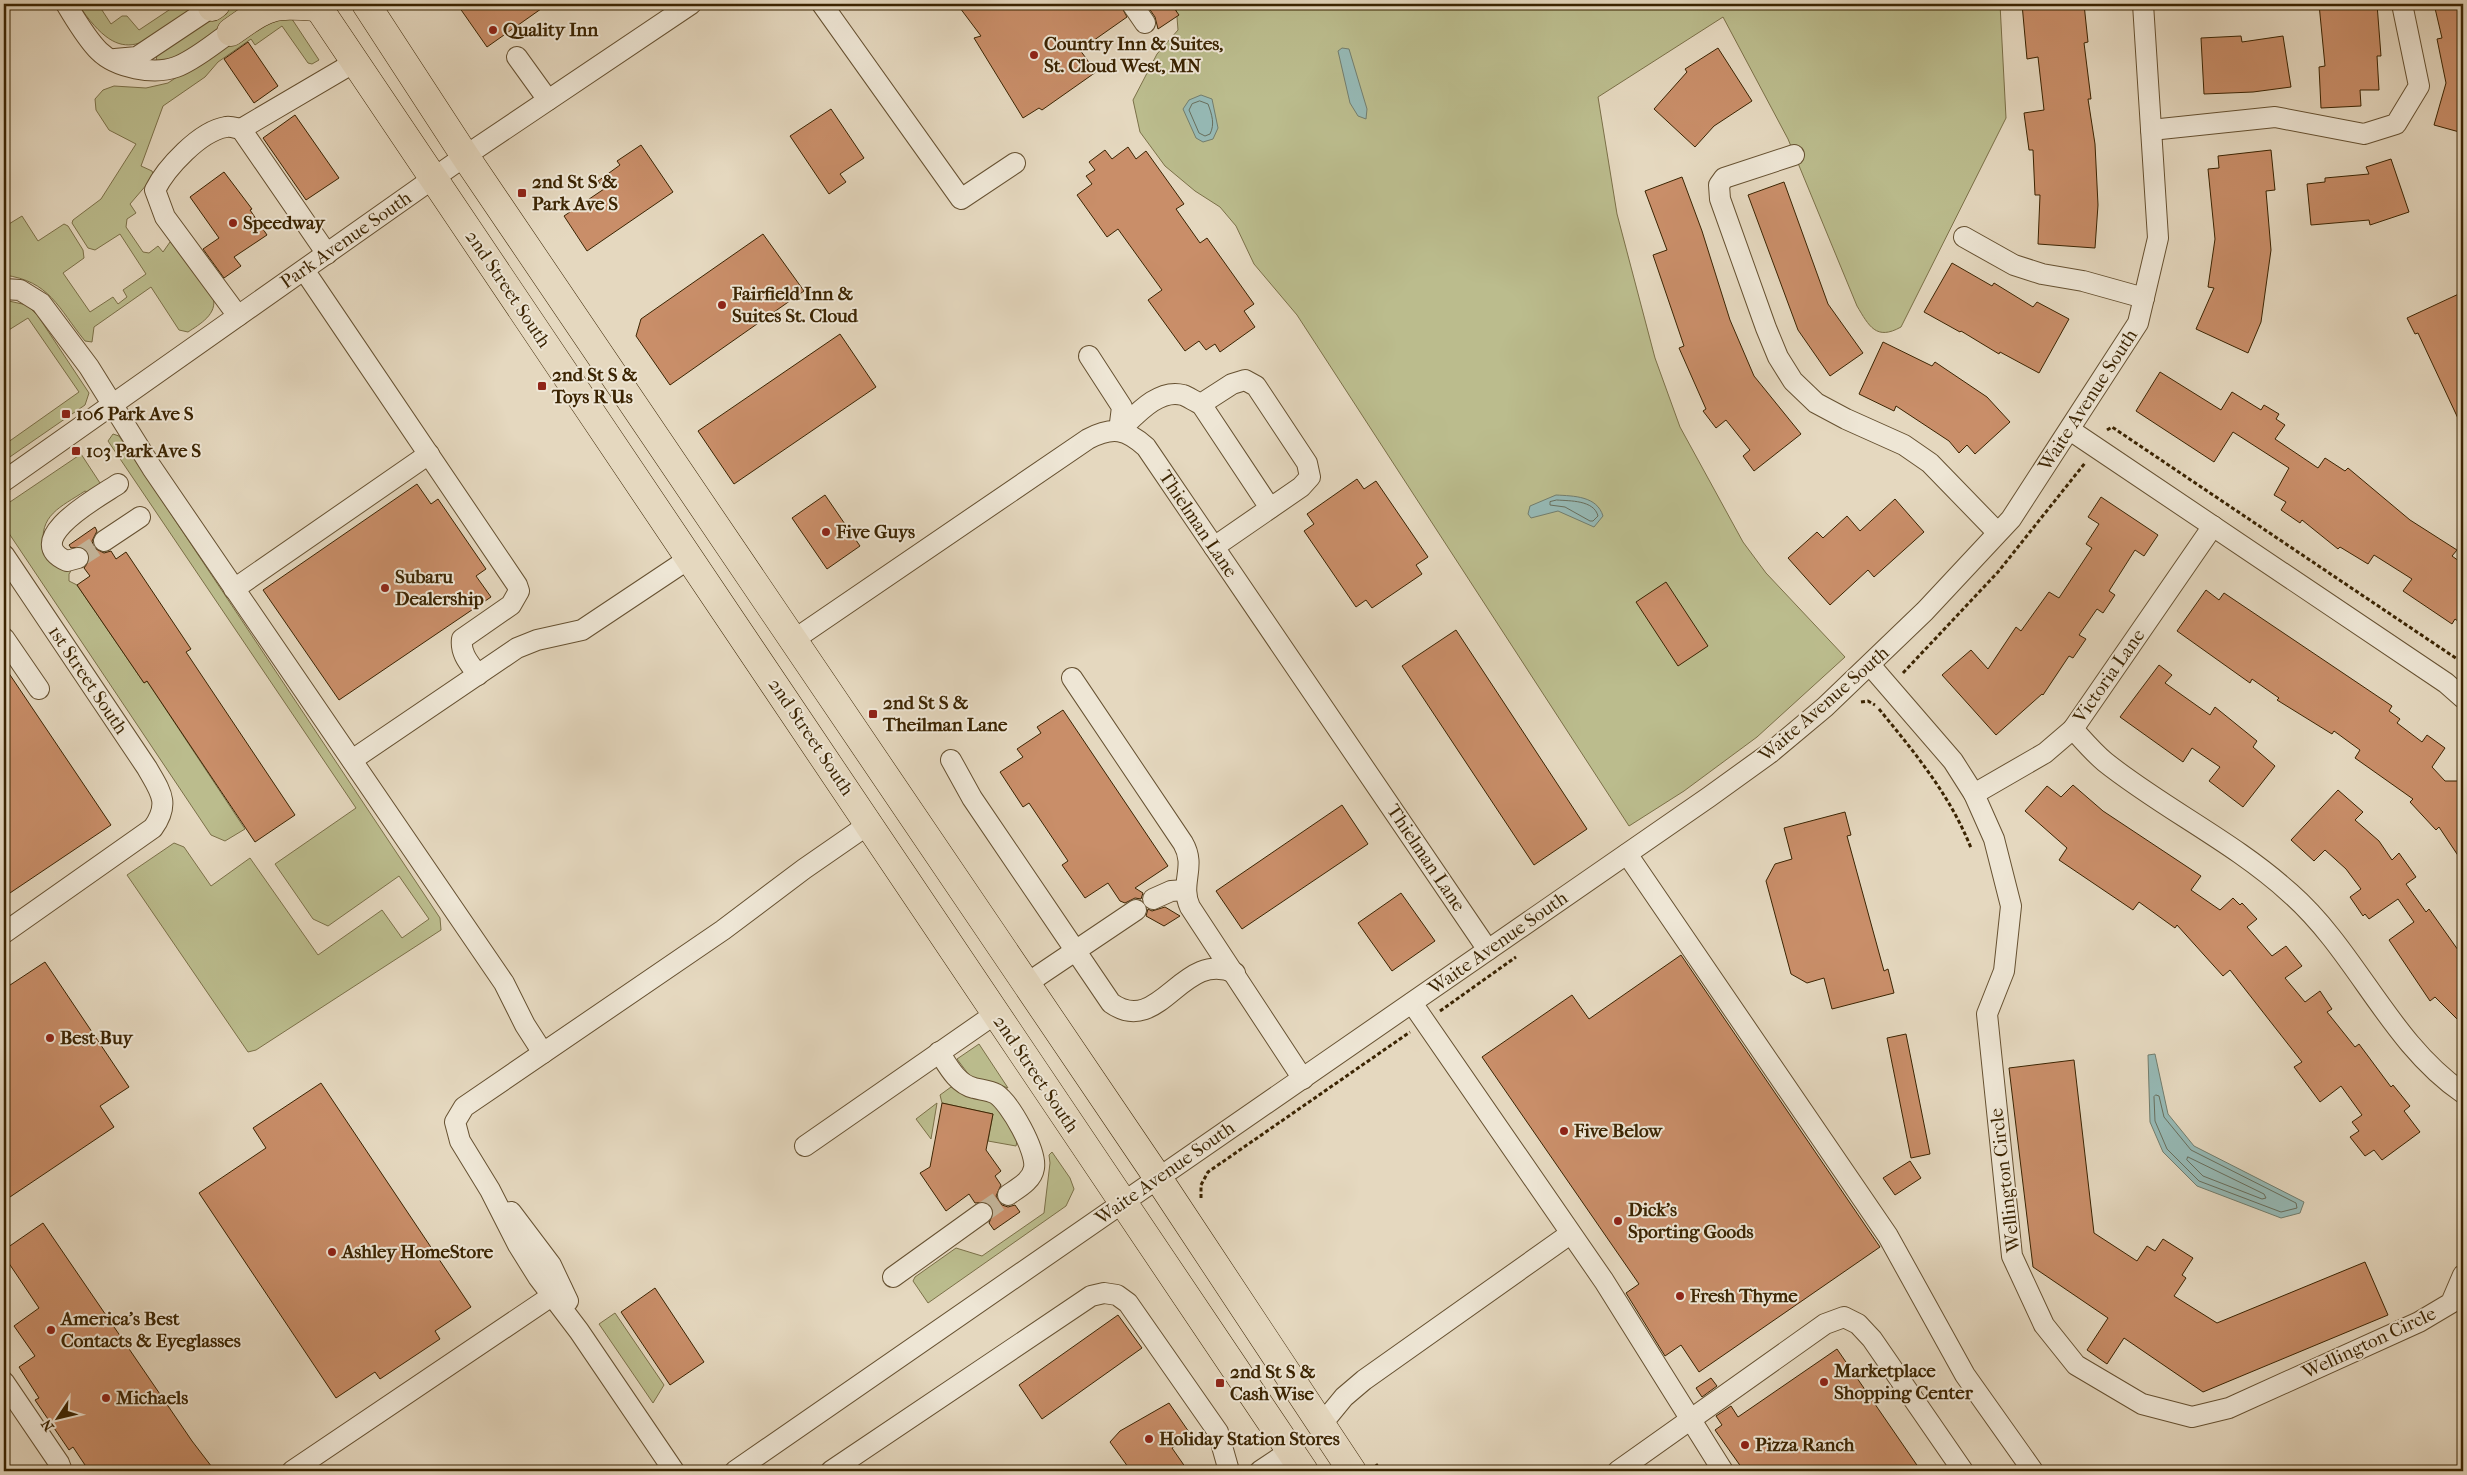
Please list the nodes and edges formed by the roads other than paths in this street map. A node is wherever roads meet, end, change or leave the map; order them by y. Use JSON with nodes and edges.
{"nodes":[{"id":1,"x":66,"y":4,"type":"edge"},
{"id":2,"x":366,"y":4,"type":"edge"},
{"id":3,"x":822,"y":4,"type":"edge"},
{"id":4,"x":1132,"y":4,"type":"edge"},
{"id":5,"x":2143,"y":4,"type":"edge"},
{"id":6,"x":2402,"y":4,"type":"edge"},
{"id":7,"x":214,"y":5,"type":"edge"},
{"id":8,"x":316,"y":5,"type":"edge"},
{"id":9,"x":687,"y":5,"type":"edge"},
{"id":10,"x":1145,"y":23,"type":"dead end"},
{"id":11,"x":231,"y":32,"type":"joint"},
{"id":12,"x":107,"y":57,"type":"junction"},
{"id":13,"x":517,"y":57,"type":"dead end"},
{"id":14,"x":354,"y":62,"type":"junction"},
{"id":15,"x":548,"y":100,"type":"junction"},
{"id":16,"x":241,"y":129,"type":"junction"},
{"id":17,"x":2151,"y":130,"type":"junction"},
{"id":18,"x":1794,"y":155,"type":"dead end"},
{"id":19,"x":465,"y":156,"type":"junction"},
{"id":20,"x":1015,"y":163,"type":"dead end"},
{"id":21,"x":433,"y":179,"type":"junction"},
{"id":22,"x":1964,"y":237,"type":"dead end"},
{"id":23,"x":327,"y":254,"type":"junction"},
{"id":24,"x":304,"y":270,"type":"junction"},
{"id":25,"x":4,"y":289,"type":"edge"},
{"id":26,"x":2144,"y":298,"type":"junction"},
{"id":27,"x":238,"y":316,"type":"junction"},
{"id":28,"x":1089,"y":356,"type":"dead end"},
{"id":29,"x":113,"y":403,"type":"junction"},
{"id":30,"x":1201,"y":404,"type":"junction"},
{"id":31,"x":2070,"y":430,"type":"junction"},
{"id":32,"x":1119,"y":431,"type":"junction"},
{"id":33,"x":429,"y":454,"type":"junction"},
{"id":34,"x":4,"y":480,"type":"edge"},
{"id":35,"x":118,"y":484,"type":"dead end"},
{"id":36,"x":1270,"y":508,"type":"junction"},
{"id":37,"x":140,"y":517,"type":"dead end"},
{"id":38,"x":2214,"y":526,"type":"junction"},
{"id":39,"x":1997,"y":532,"type":"junction"},
{"id":40,"x":104,"y":541,"type":"tunnel mouth"},
{"id":41,"x":1214,"y":546,"type":"junction"},
{"id":42,"x":4,"y":556,"type":"edge"},
{"id":43,"x":78,"y":558,"type":"dead end"},
{"id":44,"x":690,"y":558,"type":"junction"},
{"id":45,"x":234,"y":589,"type":"junction"},
{"id":46,"x":4,"y":638,"type":"edge"},
{"id":47,"x":792,"y":641,"type":"junction"},
{"id":48,"x":1870,"y":665,"type":"junction"},
{"id":49,"x":478,"y":675,"type":"junction"},
{"id":50,"x":1072,"y":678,"type":"dead end"},
{"id":51,"x":40,"y":689,"type":"dead end"},
{"id":52,"x":2463,"y":698,"type":"edge"},
{"id":53,"x":2073,"y":729,"type":"junction"},
{"id":54,"x":352,"y":760,"type":"junction"},
{"id":55,"x":951,"y":760,"type":"dead end"},
{"id":56,"x":1974,"y":794,"type":"junction"},
{"id":57,"x":868,"y":824,"type":"junction"},
{"id":58,"x":1627,"y":854,"type":"junction"},
{"id":59,"x":1185,"y":890,"type":"junction"},
{"id":60,"x":1153,"y":899,"type":"dead end"},
{"id":61,"x":1136,"y":910,"type":"dead end"},
{"id":62,"x":4,"y":933,"type":"edge"},
{"id":63,"x":1488,"y":950,"type":"junction"},
{"id":64,"x":1076,"y":952,"type":"junction"},
{"id":65,"x":1235,"y":973,"type":"junction"},
{"id":66,"x":1026,"y":984,"type":"junction"},
{"id":67,"x":1412,"y":1003,"type":"junction"},
{"id":68,"x":995,"y":1014,"type":"junction"},
{"id":69,"x":939,"y":1052,"type":"junction"},
{"id":70,"x":543,"y":1053,"type":"junction"},
{"id":71,"x":1302,"y":1078,"type":"junction"},
{"id":72,"x":2463,"y":1093,"type":"edge"},
{"id":73,"x":805,"y":1146,"type":"dead end"},
{"id":74,"x":1158,"y":1178,"type":"junction"},
{"id":75,"x":1008,"y":1195,"type":"tunnel mouth"},
{"id":76,"x":1122,"y":1203,"type":"junction"},
{"id":77,"x":982,"y":1213,"type":"tunnel mouth"},
{"id":78,"x":1570,"y":1234,"type":"junction"},
{"id":79,"x":2463,"y":1275,"type":"edge"},
{"id":80,"x":893,"y":1277,"type":"dead end"},
{"id":81,"x":557,"y":1292,"type":"junction"},
{"id":82,"x":4,"y":1382,"type":"edge"},
{"id":83,"x":1692,"y":1421,"type":"junction"},
{"id":84,"x":1321,"y":1425,"type":"junction"},
{"id":85,"x":1297,"y":1461,"type":"edge"},
{"id":86,"x":1364,"y":1467,"type":"edge"},
{"id":87,"x":62,"y":1471,"type":"edge"},
{"id":88,"x":292,"y":1471,"type":"edge"},
{"id":89,"x":674,"y":1471,"type":"edge"},
{"id":90,"x":735,"y":1471,"type":"edge"},
{"id":91,"x":831,"y":1471,"type":"edge"},
{"id":92,"x":1229,"y":1471,"type":"edge"},
{"id":93,"x":1260,"y":1471,"type":"edge"},
{"id":94,"x":1618,"y":1471,"type":"edge"},
{"id":95,"x":1723,"y":1471,"type":"edge"},
{"id":96,"x":1963,"y":1471,"type":"edge"},
{"id":97,"x":2033,"y":1471,"type":"edge"}],
"edges":[{"from":1,"to":12,"type":"street"},
{"from":2,"to":19,"type":"highway","name":"2nd Street South"},
{"from":3,"to":20,"type":"street"},
{"from":4,"to":10,"type":"street"},
{"from":5,"to":17,"type":"street","name":"Waite Avenue South"},
{"from":6,"to":17,"type":"street"},
{"from":7,"to":12,"type":"street"},
{"from":8,"to":11,"type":"highway"},
{"from":8,"to":14,"type":"highway","name":"2nd Street South"},
{"from":9,"to":15,"type":"street","name":"Park Avenue South"},
{"from":11,"to":12,"type":"street"},
{"from":13,"to":15,"type":"street"},
{"from":14,"to":16,"type":"street"},
{"from":14,"to":21,"type":"highway","name":"2nd Street South"},
{"from":15,"to":19,"type":"street","name":"Park Avenue South"},
{"from":16,"to":23,"type":"street"},
{"from":16,"to":27,"type":"street"},
{"from":17,"to":26,"type":"street","name":"Waite Avenue South"},
{"from":18,"to":39,"type":"street"},
{"from":19,"to":21,"type":"street","name":"Park Avenue South"},
{"from":19,"to":47,"type":"highway","name":"2nd Street South"},
{"from":21,"to":23,"type":"street","name":"Park Avenue South"},
{"from":21,"to":44,"type":"highway","name":"2nd Street South"},
{"from":22,"to":26,"type":"street"},
{"from":23,"to":24,"type":"street","name":"Park Avenue South"},
{"from":24,"to":27,"type":"street","name":"Park Avenue South"},
{"from":24,"to":33,"type":"street"},
{"from":25,"to":29,"type":"street"},
{"from":26,"to":31,"type":"street","name":"Waite Avenue South"},
{"from":27,"to":29,"type":"street","name":"Park Avenue South"},
{"from":28,"to":32,"type":"street"},
{"from":29,"to":34,"type":"street","name":"Park Avenue South"},
{"from":29,"to":45,"type":"street"},
{"from":30,"to":32,"type":"street"},
{"from":30,"to":36,"type":"street"},
{"from":30,"to":36,"type":"street"},
{"from":31,"to":38,"type":"street"},
{"from":31,"to":39,"type":"street","name":"Waite Avenue South"},
{"from":32,"to":41,"type":"street","name":"Thielman Lane"},
{"from":32,"to":47,"type":"street"},
{"from":33,"to":45,"type":"street"},
{"from":33,"to":49,"type":"street"},
{"from":35,"to":43,"type":"street"},
{"from":36,"to":41,"type":"street"},
{"from":37,"to":40,"type":"street"},
{"from":38,"to":52,"type":"street"},
{"from":38,"to":53,"type":"street","name":"Victoria Lane"},
{"from":39,"to":48,"type":"street","name":"Waite Avenue South"},
{"from":41,"to":63,"type":"street","name":"Thielman Lane"},
{"from":42,"to":62,"type":"street","name":"1st Street South"},
{"from":44,"to":49,"type":"street"},
{"from":44,"to":57,"type":"highway","name":"2nd Street South"},
{"from":45,"to":54,"type":"street"},
{"from":46,"to":51,"type":"street"},
{"from":47,"to":66,"type":"highway","name":"2nd Street South"},
{"from":48,"to":56,"type":"street","name":"Wellington Circle"},
{"from":48,"to":58,"type":"street","name":"Waite Avenue South"},
{"from":49,"to":54,"type":"street"},
{"from":50,"to":59,"type":"street"},
{"from":53,"to":56,"type":"street","name":"Victoria Lane"},
{"from":53,"to":72,"type":"street"},
{"from":54,"to":70,"type":"street"},
{"from":55,"to":64,"type":"street"},
{"from":56,"to":79,"type":"street","name":"Wellington Circle"},
{"from":57,"to":68,"type":"highway","name":"2nd Street South"},
{"from":57,"to":70,"type":"street"},
{"from":58,"to":63,"type":"street","name":"Waite Avenue South"},
{"from":58,"to":97,"type":"street"},
{"from":59,"to":60,"type":"street"},
{"from":59,"to":65,"type":"street"},
{"from":61,"to":64,"type":"street"},
{"from":63,"to":67,"type":"street","name":"Waite Avenue South"},
{"from":64,"to":65,"type":"street"},
{"from":64,"to":66,"type":"street"},
{"from":65,"to":71,"type":"street"},
{"from":66,"to":74,"type":"highway","name":"2nd Street South"},
{"from":67,"to":71,"type":"street","name":"Waite Avenue South"},
{"from":67,"to":78,"type":"street"},
{"from":68,"to":69,"type":"street"},
{"from":68,"to":76,"type":"highway","name":"2nd Street South"},
{"from":69,"to":73,"type":"street"},
{"from":69,"to":75,"type":"street"},
{"from":70,"to":81,"type":"street"},
{"from":71,"to":74,"type":"street","name":"Waite Avenue South"},
{"from":74,"to":76,"type":"street","name":"Waite Avenue South"},
{"from":74,"to":84,"type":"highway","name":"2nd Street South"},
{"from":76,"to":85,"type":"highway","name":"2nd Street South"},
{"from":76,"to":90,"type":"street","name":"Waite Avenue South"},
{"from":77,"to":80,"type":"street"},
{"from":78,"to":83,"type":"street"},
{"from":78,"to":84,"type":"street"},
{"from":81,"to":88,"type":"street"},
{"from":81,"to":89,"type":"street"},
{"from":82,"to":87,"type":"street"},
{"from":83,"to":94,"type":"street"},
{"from":83,"to":95,"type":"street"},
{"from":83,"to":96,"type":"street"},
{"from":84,"to":86,"type":"highway","name":"2nd Street South"},
{"from":85,"to":93,"type":"street"},
{"from":91,"to":92,"type":"street"}]}
